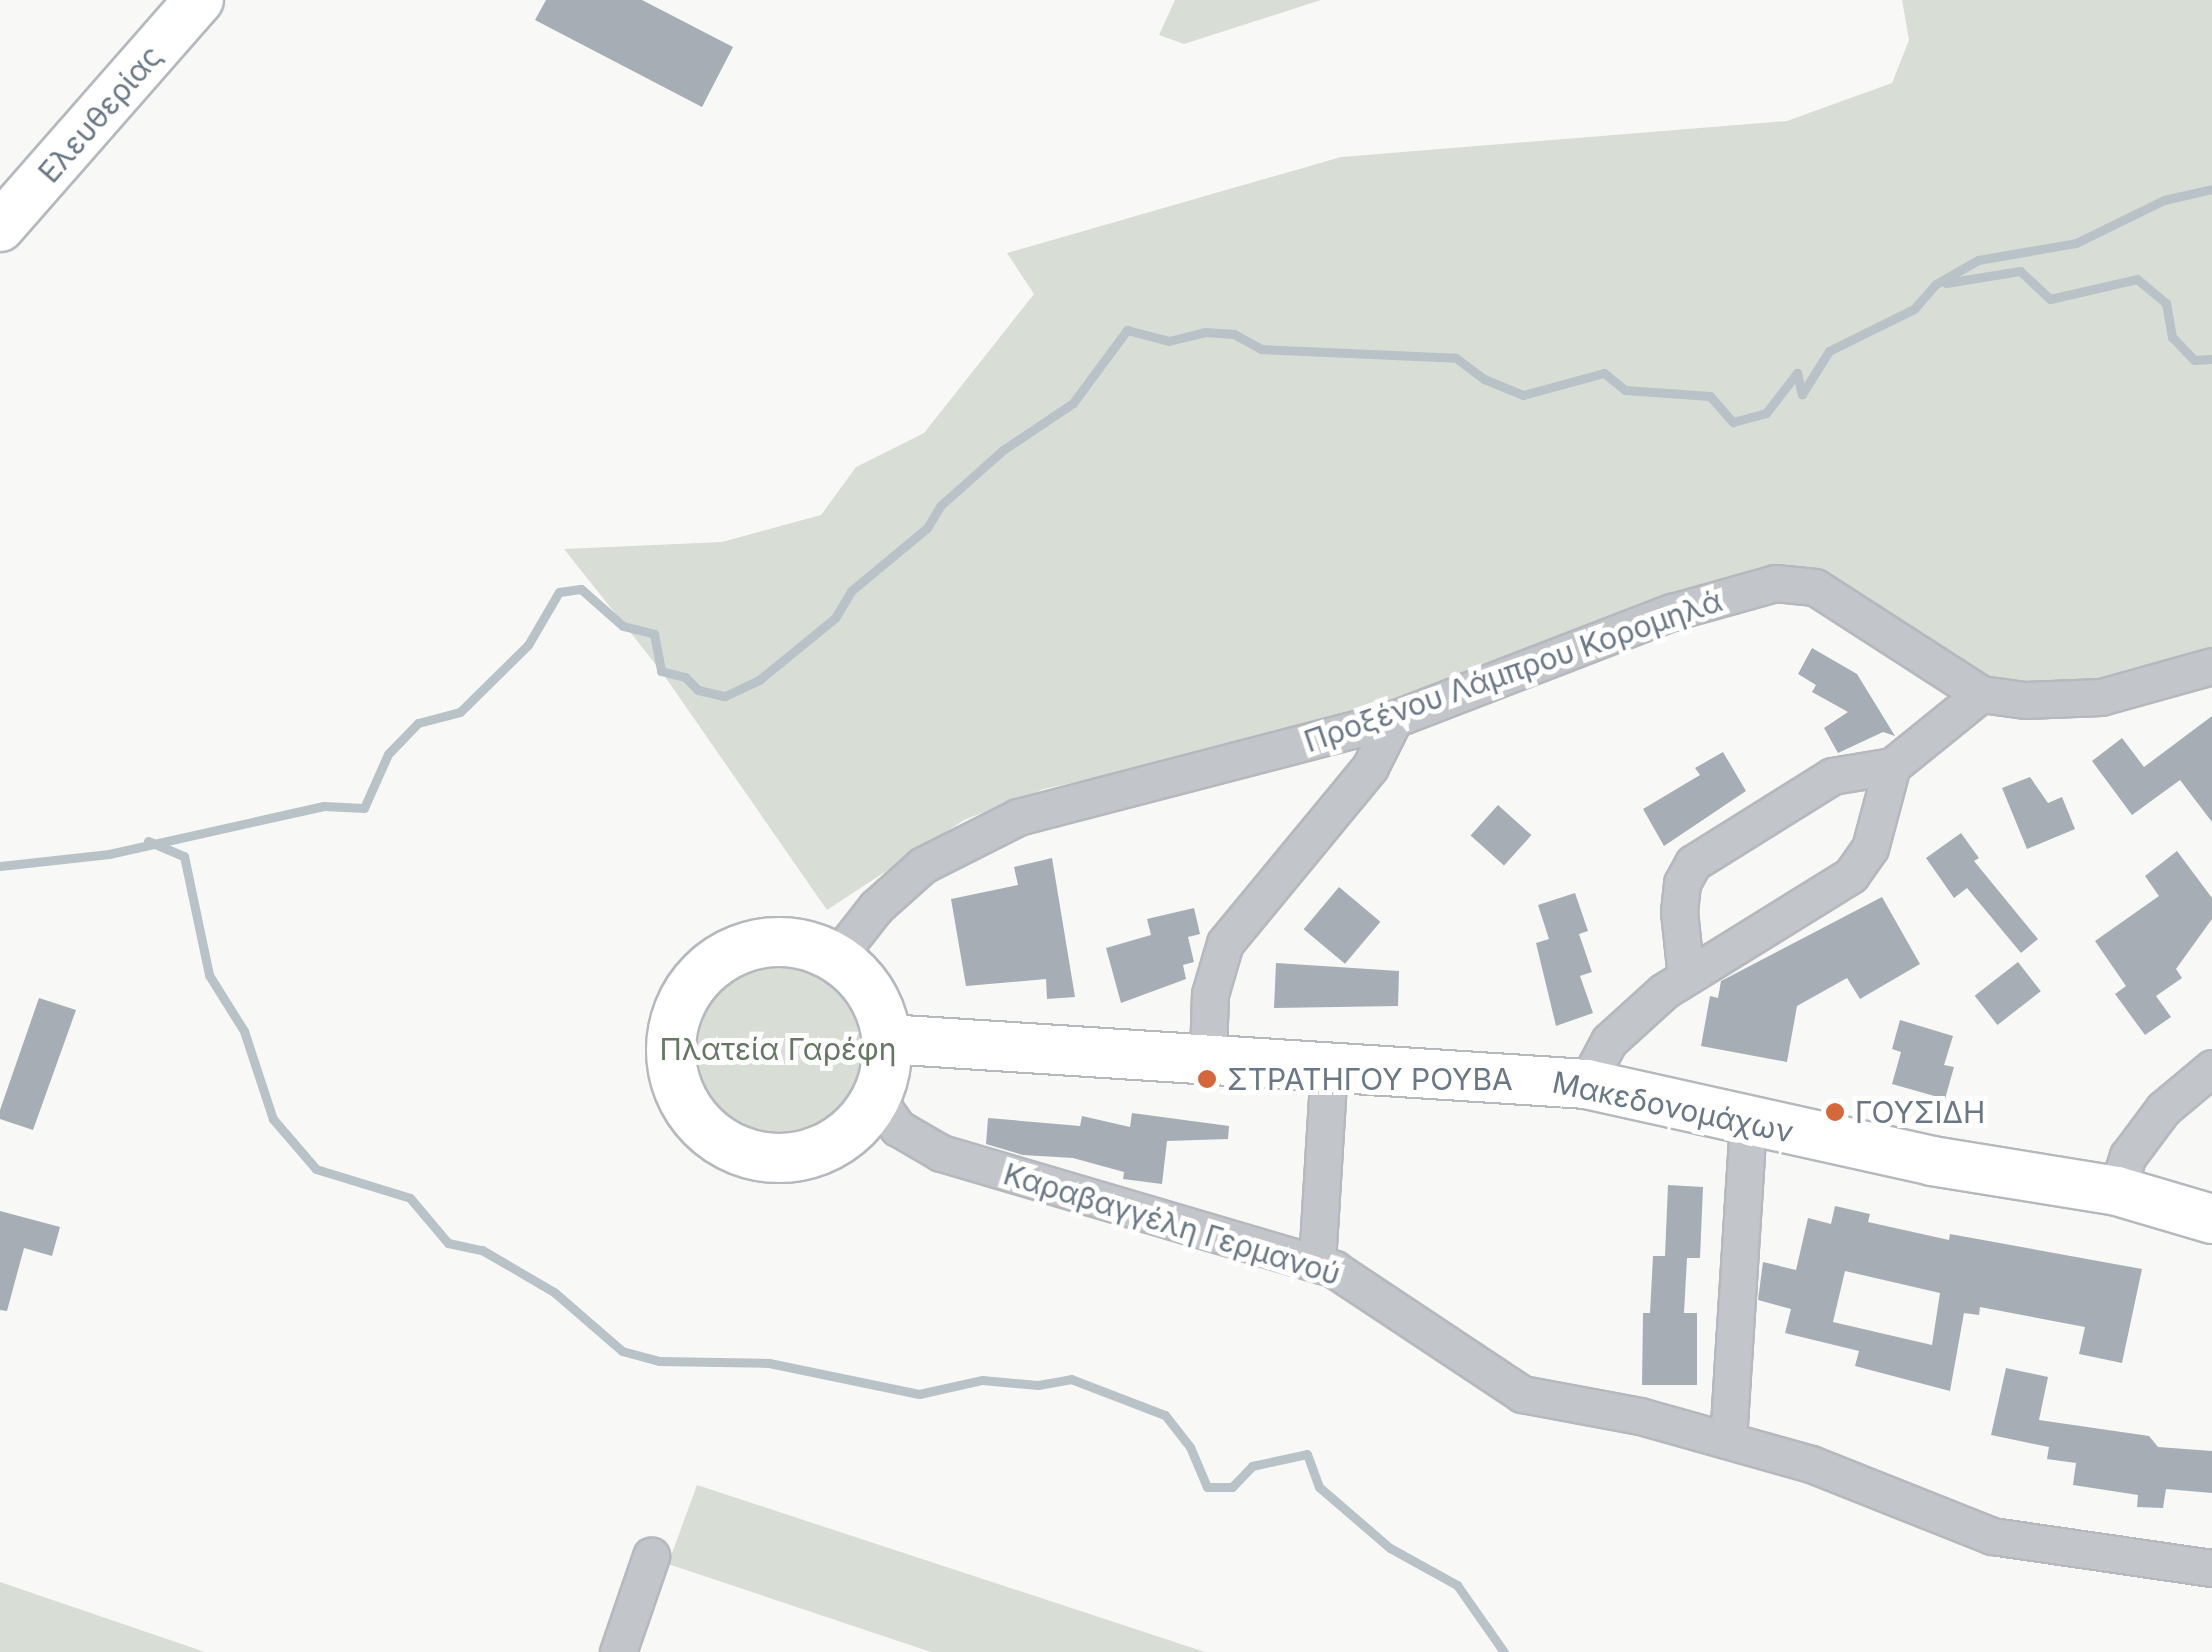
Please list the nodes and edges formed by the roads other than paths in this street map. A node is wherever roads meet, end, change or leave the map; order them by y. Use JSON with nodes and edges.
{"nodes":[{"id":1,"x":200,"y":0,"type":"edge"},
{"id":2,"x":0,"y":227,"type":"edge"},
{"id":3,"x":2212,"y":666,"type":"edge"},
{"id":4,"x":1981,"y":694,"type":"junction"},
{"id":5,"x":1394,"y":719,"type":"junction"},
{"id":6,"x":1892,"y":766,"type":"junction"},
{"id":7,"x":836,"y":958,"type":"junction"},
{"id":8,"x":1686,"y":977,"type":"junction"},
{"id":9,"x":887,"y":1039,"type":"junction"},
{"id":10,"x":1208,"y":1056,"type":"junction"},
{"id":11,"x":1329,"y":1063,"type":"junction"},
{"id":12,"x":2212,"y":1068,"type":"edge"},
{"id":13,"x":1586,"y":1084,"type":"junction"},
{"id":14,"x":876,"y":1098,"type":"junction"},
{"id":15,"x":1748,"y":1122,"type":"junction"},
{"id":16,"x":2118,"y":1191,"type":"junction"},
{"id":17,"x":2212,"y":1219,"type":"edge"},
{"id":18,"x":1317,"y":1262,"type":"junction"},
{"id":19,"x":1728,"y":1440,"type":"junction"},
{"id":20,"x":651,"y":1556,"type":"dead end"},
{"id":21,"x":2212,"y":1568,"type":"edge"},
{"id":22,"x":618,"y":1652,"type":"edge"}],
"edges":[{"from":1,"to":2,"type":"street","name":"Ελευθερίας"},
{"from":3,"to":4,"type":"street","name":"Προξένου Λάμπρου Κορομηλά"},
{"from":4,"to":5,"type":"street","name":"Προξένου Λάμπρου Κορομηλά"},
{"from":4,"to":6,"type":"street"},
{"from":5,"to":7,"type":"street","name":"Προξένου Λάμπρου Κορομηλά"},
{"from":5,"to":10,"type":"street"},
{"from":6,"to":8,"type":"street"},
{"from":6,"to":8,"type":"street"},
{"from":7,"to":9,"type":"street"},
{"from":7,"to":14,"type":"street"},
{"from":8,"to":13,"type":"street"},
{"from":9,"to":10,"type":"street","name":"Μακεδονομάχων"},
{"from":9,"to":14,"type":"street"},
{"from":10,"to":11,"type":"street","name":"Μακεδονομάχων"},
{"from":11,"to":13,"type":"street","name":"Μακεδονομάχων"},
{"from":11,"to":18,"type":"street"},
{"from":12,"to":16,"type":"street"},
{"from":13,"to":15,"type":"street","name":"Μακεδονομάχων"},
{"from":14,"to":18,"type":"street","name":"Καραβαγγέλη Γερμανού"},
{"from":15,"to":16,"type":"street","name":"Μακεδονομάχων"},
{"from":15,"to":19,"type":"street"},
{"from":16,"to":17,"type":"street","name":"Μακεδονομάχων"},
{"from":18,"to":19,"type":"street","name":"Καραβαγγέλη Γερμανού"},
{"from":19,"to":21,"type":"street","name":"Καραβαγγέλη Γερμανού"},
{"from":20,"to":22,"type":"street"}]}
